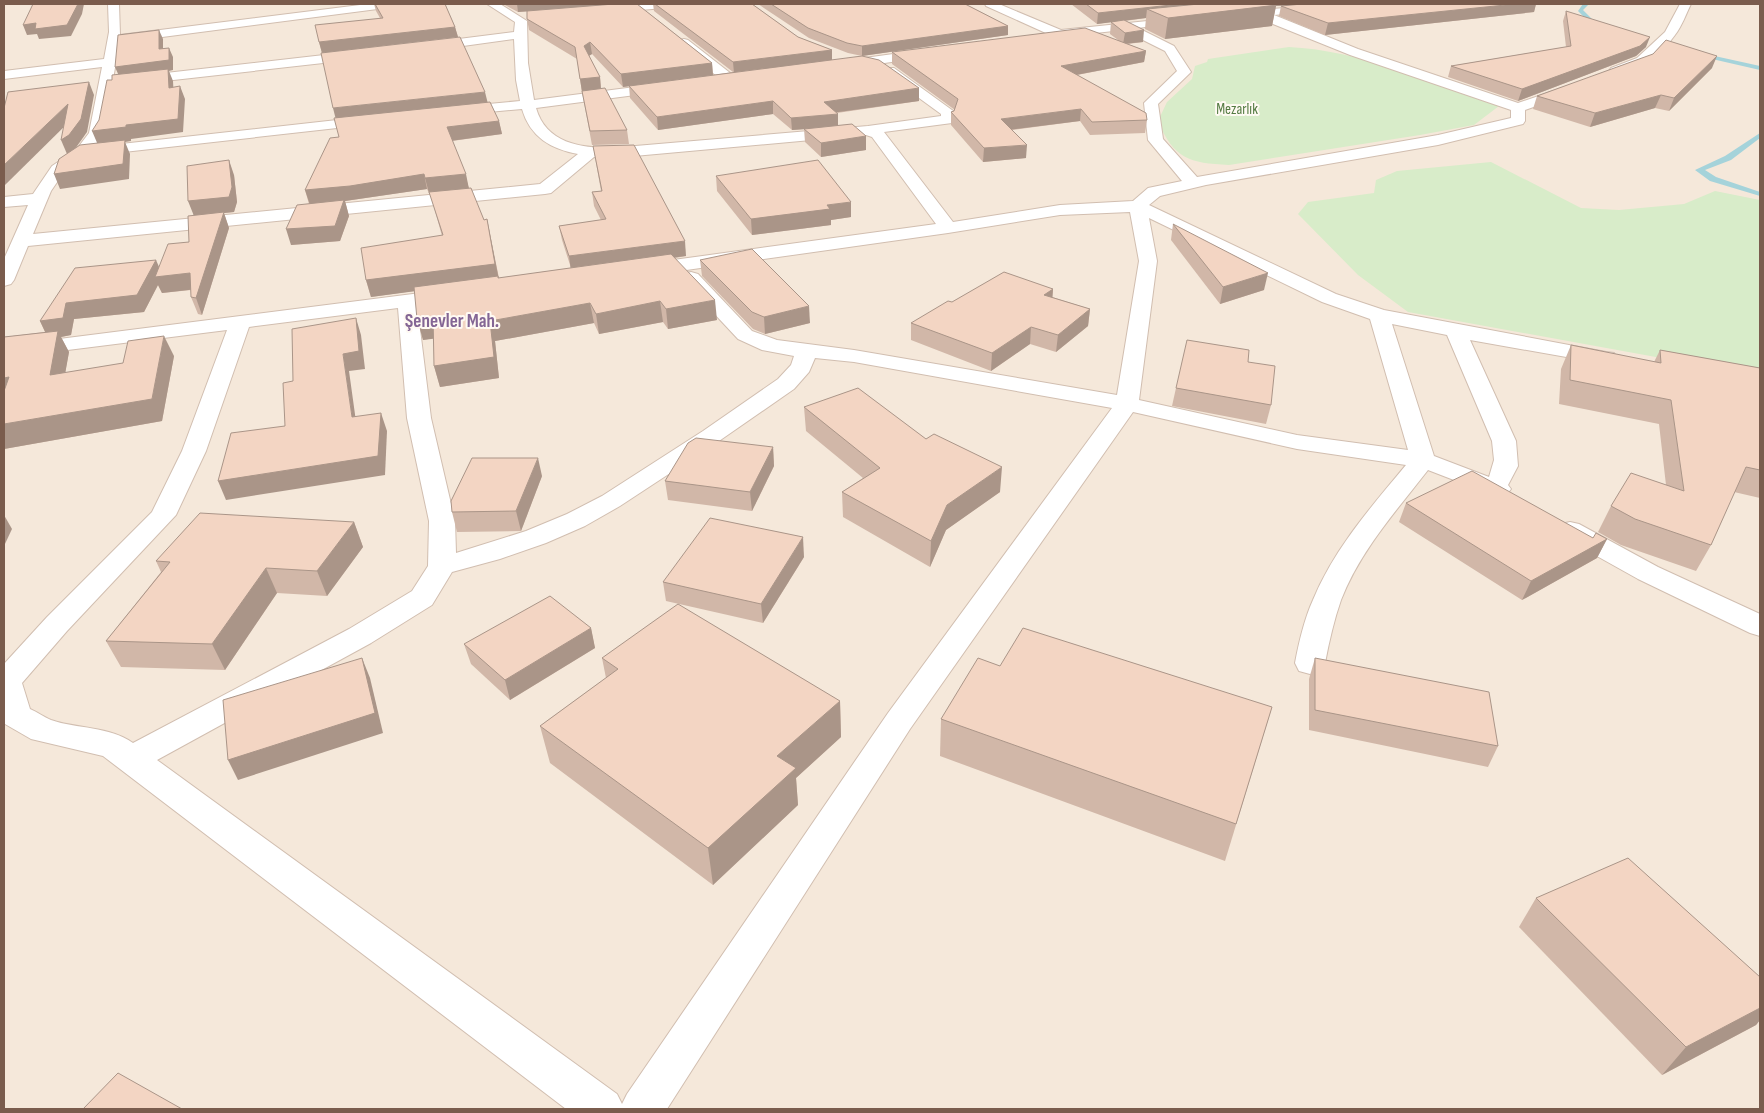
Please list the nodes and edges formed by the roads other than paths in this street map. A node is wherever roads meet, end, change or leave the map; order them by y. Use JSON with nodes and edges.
{"nodes":[{"id":1,"x":113,"y":4,"type":"edge"},
{"id":2,"x":393,"y":4,"type":"edge"},
{"id":3,"x":492,"y":4,"type":"edge"},
{"id":4,"x":676,"y":4,"type":"edge"},
{"id":5,"x":990,"y":4,"type":"edge"},
{"id":6,"x":1246,"y":4,"type":"edge"},
{"id":7,"x":1365,"y":4,"type":"edge"},
{"id":8,"x":1686,"y":4,"type":"edge"},
{"id":9,"x":640,"y":8,"type":"junction"},
{"id":10,"x":598,"y":11,"type":"edge"},
{"id":11,"x":1264,"y":14,"type":"junction"},
{"id":12,"x":535,"y":17,"type":"edge"},
{"id":13,"x":1219,"y":17,"type":"dead end"},
{"id":14,"x":517,"y":18,"type":"junction"},
{"id":15,"x":1192,"y":18,"type":"dead end"},
{"id":16,"x":655,"y":20,"type":"edge"},
{"id":17,"x":1125,"y":26,"type":"junction"},
{"id":18,"x":1059,"y":34,"type":"junction"},
{"id":19,"x":520,"y":35,"type":"junction"},
{"id":20,"x":678,"y":38,"type":"edge"},
{"id":21,"x":1030,"y":38,"type":"edge"},
{"id":22,"x":114,"y":40,"type":"junction"},
{"id":23,"x":414,"y":48,"type":"edge"},
{"id":24,"x":944,"y":51,"type":"edge"},
{"id":25,"x":376,"y":53,"type":"edge"},
{"id":26,"x":835,"y":61,"type":"edge"},
{"id":27,"x":109,"y":62,"type":"junction"},
{"id":28,"x":862,"y":62,"type":"junction"},
{"id":29,"x":4,"y":75,"type":"edge"},
{"id":30,"x":710,"y":82,"type":"edge"},
{"id":31,"x":105,"y":84,"type":"junction"},
{"id":32,"x":681,"y":85,"type":"edge"},
{"id":33,"x":528,"y":103,"type":"junction"},
{"id":34,"x":1518,"y":108,"type":"junction"},
{"id":35,"x":440,"y":113,"type":"edge"},
{"id":36,"x":390,"y":118,"type":"edge"},
{"id":37,"x":868,"y":130,"type":"junction"},
{"id":38,"x":82,"y":153,"type":"junction"},
{"id":39,"x":589,"y":153,"type":"junction"},
{"id":40,"x":1193,"y":183,"type":"junction"},
{"id":41,"x":40,"y":199,"type":"junction"},
{"id":42,"x":4,"y":202,"type":"edge"},
{"id":43,"x":1138,"y":206,"type":"junction"},
{"id":44,"x":948,"y":228,"type":"junction"},
{"id":45,"x":21,"y":241,"type":"junction"},
{"id":46,"x":679,"y":265,"type":"junction"},
{"id":47,"x":631,"y":271,"type":"edge"},
{"id":48,"x":4,"y":280,"type":"edge"},
{"id":49,"x":465,"y":293,"type":"edge"},
{"id":50,"x":407,"y":301,"type":"junction"},
{"id":51,"x":1379,"y":315,"type":"junction"},
{"id":52,"x":241,"y":321,"type":"junction"},
{"id":53,"x":1456,"y":331,"type":"junction"},
{"id":54,"x":807,"y":351,"type":"junction"},
{"id":55,"x":4,"y":352,"type":"edge"},
{"id":56,"x":1623,"y":360,"type":"edge"},
{"id":57,"x":1127,"y":404,"type":"junction"},
{"id":58,"x":1423,"y":460,"type":"junction"},
{"id":59,"x":1548,"y":516,"type":"edge"},
{"id":60,"x":442,"y":566,"type":"junction"},
{"id":61,"x":1760,"y":626,"type":"edge"},
{"id":62,"x":1310,"y":663,"type":"dead end"},
{"id":63,"x":5,"y":682,"type":"edge"},
{"id":64,"x":131,"y":759,"type":"junction"},
{"id":65,"x":602,"y":1109,"type":"edge"},
{"id":66,"x":642,"y":1109,"type":"edge"}],
"edges":[{"from":1,"to":22,"type":"street"},
{"from":2,"to":22,"type":"street"},
{"from":3,"to":14,"type":"street"},
{"from":4,"to":9,"type":"street"},
{"from":5,"to":18,"type":"street"},
{"from":6,"to":11,"type":"street"},
{"from":7,"to":11,"type":"street"},
{"from":8,"to":34,"type":"street"},
{"from":9,"to":10,"type":"street"},
{"from":9,"to":16,"type":"street"},
{"from":11,"to":13,"type":"street"},
{"from":11,"to":34,"type":"street"},
{"from":12,"to":14,"type":"street"},
{"from":14,"to":19,"type":"street"},
{"from":15,"to":17,"type":"street"},
{"from":17,"to":18,"type":"street"},
{"from":17,"to":40,"type":"street"},
{"from":18,"to":21,"type":"street"},
{"from":19,"to":23,"type":"street"},
{"from":19,"to":33,"type":"street"},
{"from":20,"to":30,"type":"street"},
{"from":22,"to":27,"type":"street"},
{"from":24,"to":28,"type":"street"},
{"from":25,"to":31,"type":"street"},
{"from":26,"to":28,"type":"street"},
{"from":27,"to":29,"type":"street"},
{"from":27,"to":31,"type":"street"},
{"from":28,"to":37,"type":"street"},
{"from":31,"to":38,"type":"street"},
{"from":32,"to":33,"type":"street"},
{"from":33,"to":35,"type":"street"},
{"from":33,"to":39,"type":"street"},
{"from":34,"to":40,"type":"street"},
{"from":36,"to":38,"type":"street"},
{"from":37,"to":39,"type":"street"},
{"from":37,"to":44,"type":"street"},
{"from":38,"to":41,"type":"street"},
{"from":39,"to":45,"type":"street"},
{"from":40,"to":43,"type":"street"},
{"from":41,"to":42,"type":"street"},
{"from":41,"to":45,"type":"street"},
{"from":43,"to":44,"type":"street"},
{"from":43,"to":51,"type":"street"},
{"from":43,"to":57,"type":"street"},
{"from":44,"to":46,"type":"street"},
{"from":45,"to":48,"type":"street"},
{"from":46,"to":47,"type":"street"},
{"from":46,"to":54,"type":"street"},
{"from":49,"to":50,"type":"street"},
{"from":50,"to":52,"type":"street"},
{"from":50,"to":60,"type":"street"},
{"from":51,"to":53,"type":"street"},
{"from":51,"to":58,"type":"street"},
{"from":52,"to":55,"type":"street"},
{"from":52,"to":63,"type":"street"},
{"from":53,"to":56,"type":"street"},
{"from":53,"to":58,"type":"street"},
{"from":54,"to":57,"type":"street"},
{"from":54,"to":60,"type":"street"},
{"from":57,"to":58,"type":"street"},
{"from":57,"to":66,"type":"street"},
{"from":58,"to":62,"type":"street"},
{"from":59,"to":61,"type":"street"},
{"from":60,"to":64,"type":"street"},
{"from":63,"to":64,"type":"street"},
{"from":64,"to":65,"type":"street"}]}
